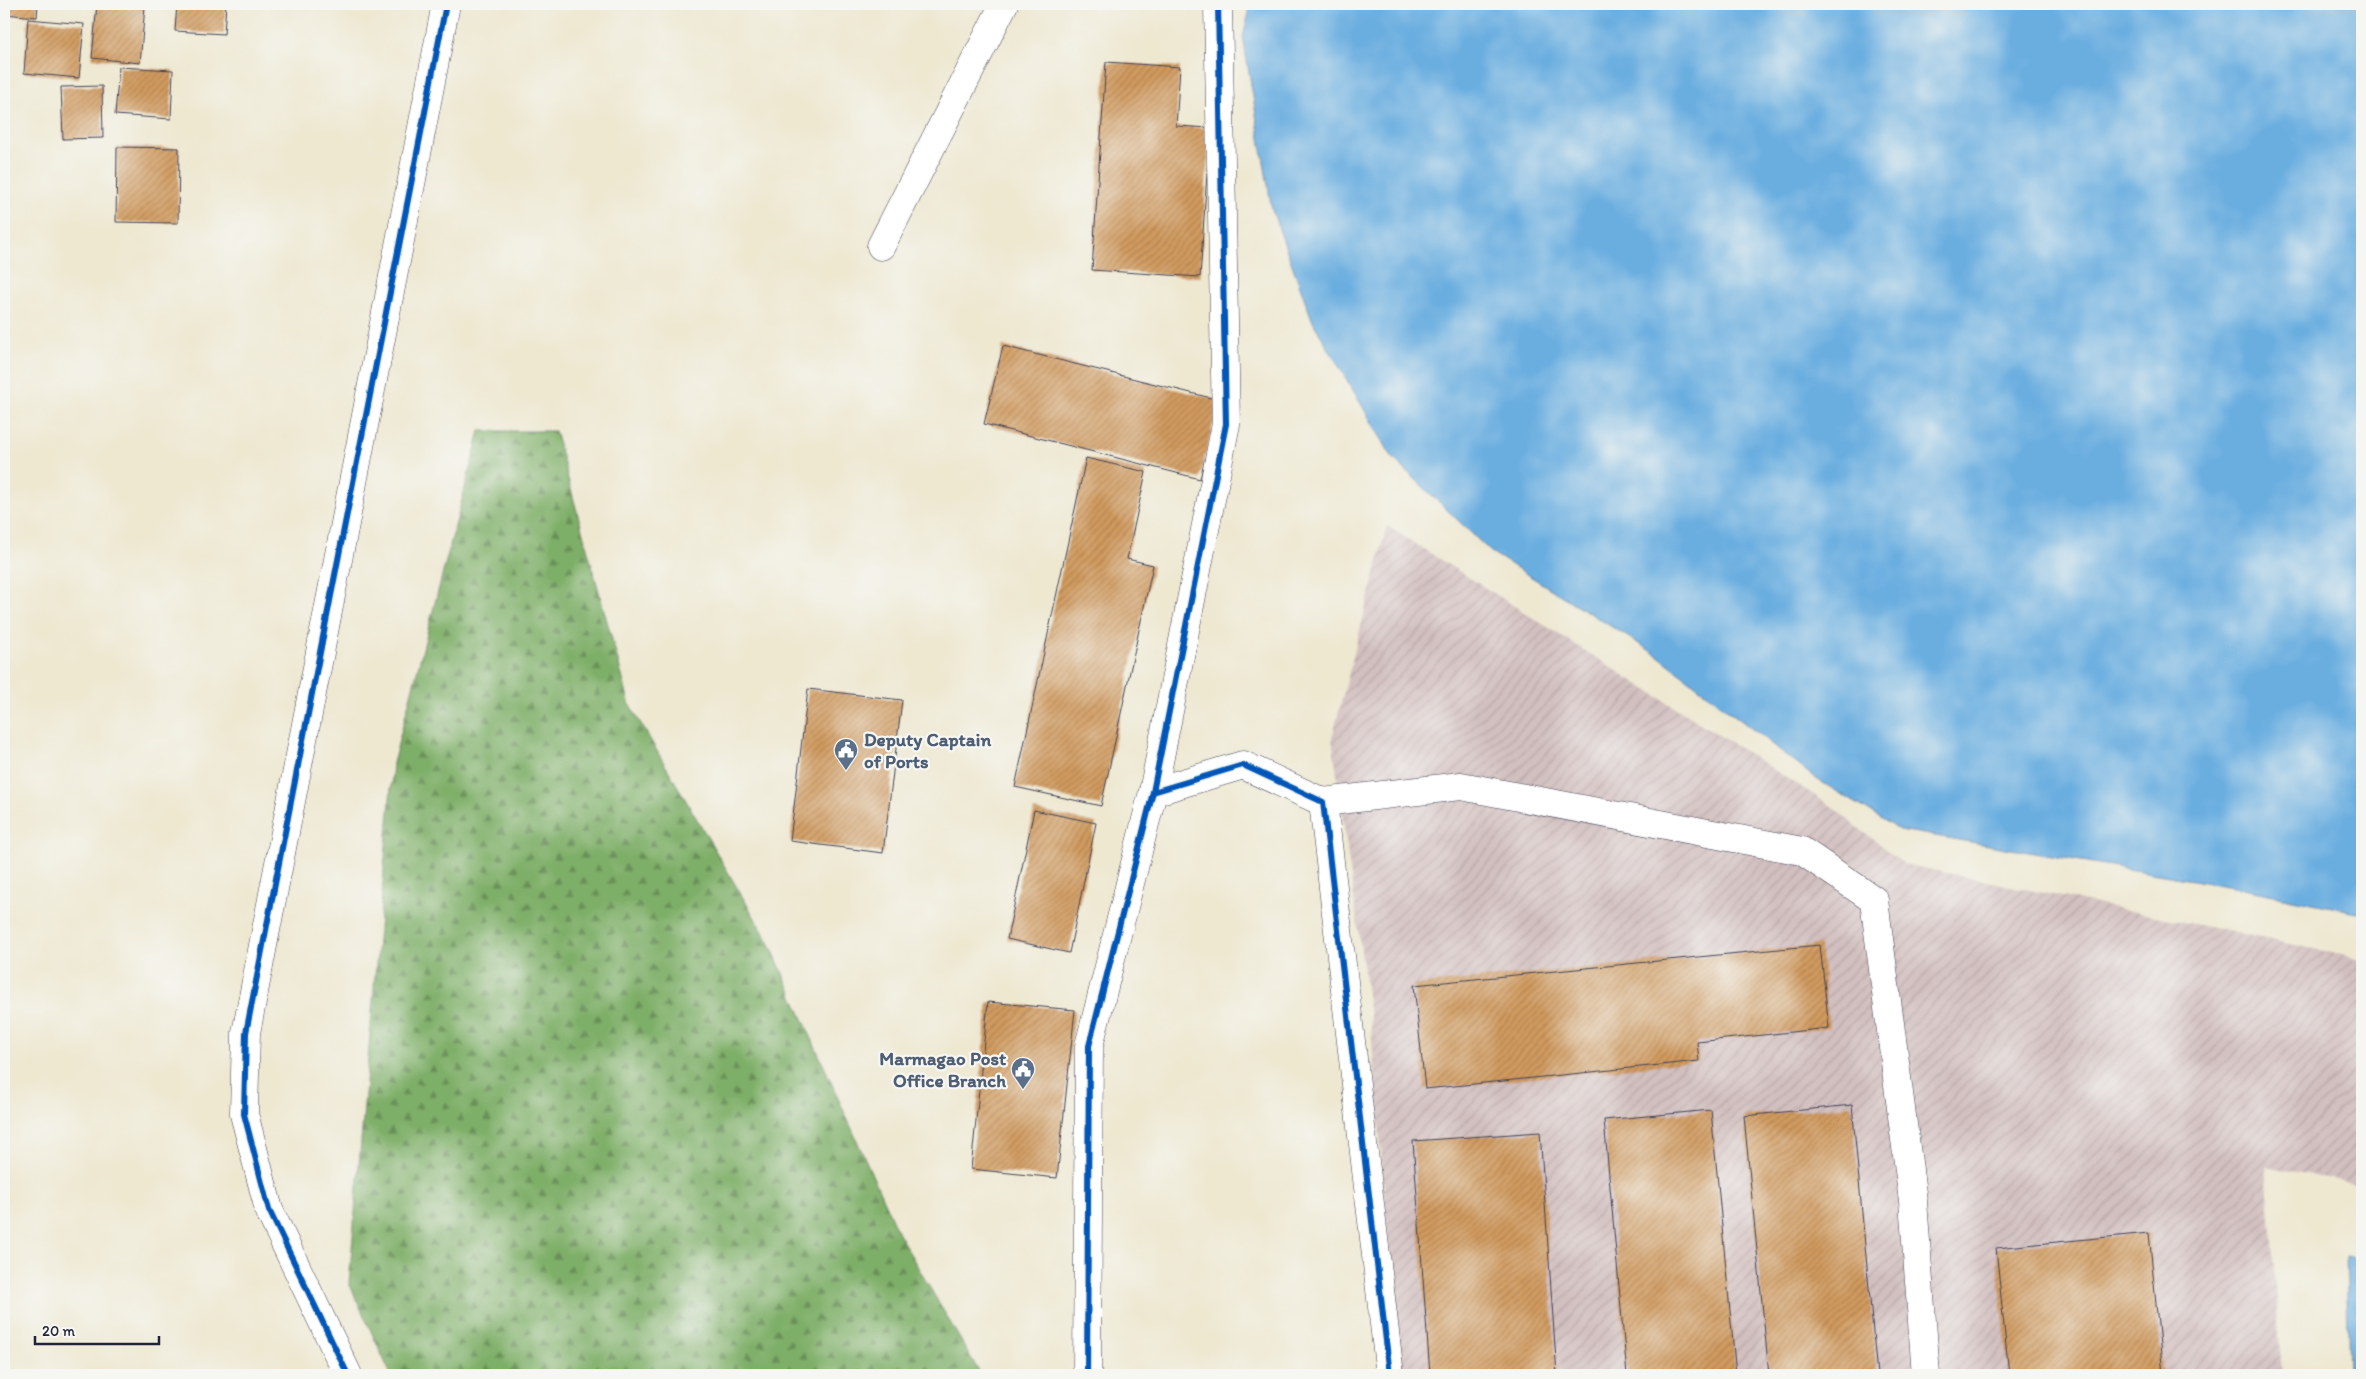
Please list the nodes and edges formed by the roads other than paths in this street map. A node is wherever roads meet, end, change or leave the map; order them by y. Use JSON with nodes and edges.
{"nodes":[{"id":1,"x":446,"y":4,"type":"edge"},
{"id":2,"x":1004,"y":4,"type":"edge"},
{"id":3,"x":1218,"y":4,"type":"edge"},
{"id":4,"x":881,"y":246,"type":"dead end"},
{"id":5,"x":1154,"y":792,"type":"junction"},
{"id":6,"x":1322,"y":802,"type":"junction"},
{"id":7,"x":348,"y":1375,"type":"edge"},
{"id":8,"x":1087,"y":1375,"type":"edge"},
{"id":9,"x":1390,"y":1375,"type":"edge"},
{"id":10,"x":1926,"y":1375,"type":"edge"}],
"edges":[{"from":1,"to":7,"type":"street"},
{"from":2,"to":4,"type":"street"},
{"from":3,"to":5,"type":"street"},
{"from":5,"to":6,"type":"street"},
{"from":5,"to":8,"type":"street"},
{"from":6,"to":9,"type":"street"},
{"from":6,"to":10,"type":"street"}]}
